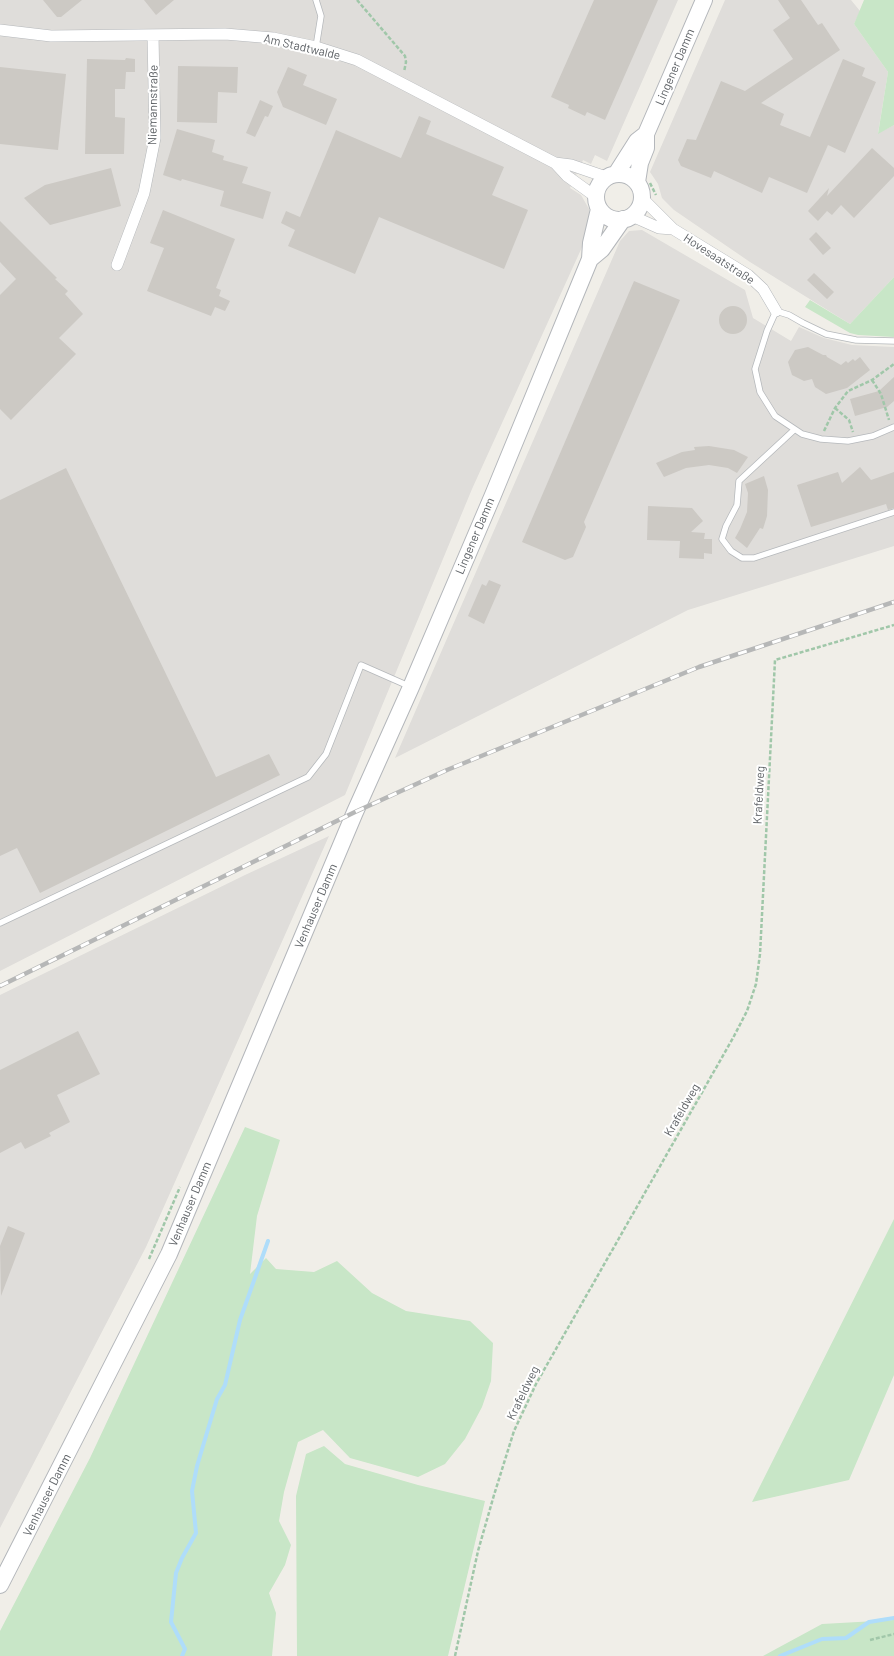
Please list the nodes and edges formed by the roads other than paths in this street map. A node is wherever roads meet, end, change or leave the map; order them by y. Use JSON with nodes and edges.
{"nodes":[{"id":1,"x":316,"y":0,"type":"edge"},
{"id":2,"x":704,"y":0,"type":"edge"},
{"id":3,"x":0,"y":30,"type":"edge"},
{"id":4,"x":153,"y":35,"type":"junction"},
{"id":5,"x":316,"y":47,"type":"junction"},
{"id":6,"x":646,"y":134,"type":"junction"},
{"id":7,"x":555,"y":163,"type":"junction"},
{"id":8,"x":611,"y":176,"type":"junction"},
{"id":9,"x":641,"y":180,"type":"junction"},
{"id":10,"x":649,"y":198,"type":"junction"},
{"id":11,"x":597,"y":203,"type":"junction"},
{"id":12,"x":627,"y":218,"type":"junction"},
{"id":13,"x":673,"y":229,"type":"junction"},
{"id":14,"x":590,"y":259,"type":"junction"},
{"id":15,"x":117,"y":265,"type":"dead end"},
{"id":16,"x":776,"y":311,"type":"junction"},
{"id":17,"x":894,"y":341,"type":"edge"},
{"id":18,"x":893,"y":428,"type":"edge"},
{"id":19,"x":794,"y":430,"type":"junction"},
{"id":20,"x":894,"y":512,"type":"edge"},
{"id":21,"x":411,"y":687,"type":"junction"},
{"id":22,"x":355,"y":812,"type":"joint"},
{"id":23,"x":0,"y":923,"type":"edge"},
{"id":24,"x":0,"y":1585,"type":"edge"}],
"edges":[{"from":1,"to":5,"type":"lane"},
{"from":2,"to":6,"type":"main road","name":"Lingener Damm"},
{"from":3,"to":4,"type":"street","name":"Am Stadtwalde"},
{"from":4,"to":5,"type":"street","name":"Am Stadtwalde"},
{"from":4,"to":15,"type":"street","name":"Niemannstraße"},
{"from":5,"to":7,"type":"street","name":"Am Stadtwalde"},
{"from":6,"to":8,"type":"main road","name":"Lingener Damm"},
{"from":6,"to":9,"type":"main road","name":"Lingener Damm"},
{"from":7,"to":8,"type":"street","name":"Am Stadtwalde"},
{"from":7,"to":11,"type":"street","name":"Am Stadtwalde"},
{"from":8,"to":9,"type":"main road"},
{"from":8,"to":11,"type":"main road"},
{"from":9,"to":10,"type":"main road"},
{"from":10,"to":12,"type":"main road"},
{"from":10,"to":13,"type":"street","name":"Hovesaatstraße"},
{"from":11,"to":12,"type":"main road"},
{"from":11,"to":14,"type":"main road","name":"Lingener Damm"},
{"from":12,"to":13,"type":"street","name":"Hovesaatstraße"},
{"from":12,"to":14,"type":"main road","name":"Lingener Damm"},
{"from":13,"to":16,"type":"street","name":"Hovesaatstraße"},
{"from":14,"to":21,"type":"main road","name":"Lingener Damm"},
{"from":16,"to":17,"type":"lane"},
{"from":16,"to":19,"type":"lane"},
{"from":18,"to":19,"type":"lane"},
{"from":19,"to":20,"type":"lane"},
{"from":21,"to":22,"type":"main road","name":"Lingener Damm"},
{"from":21,"to":23,"type":"lane"},
{"from":22,"to":24,"type":"main road","name":"Venhauser Damm"}]}
